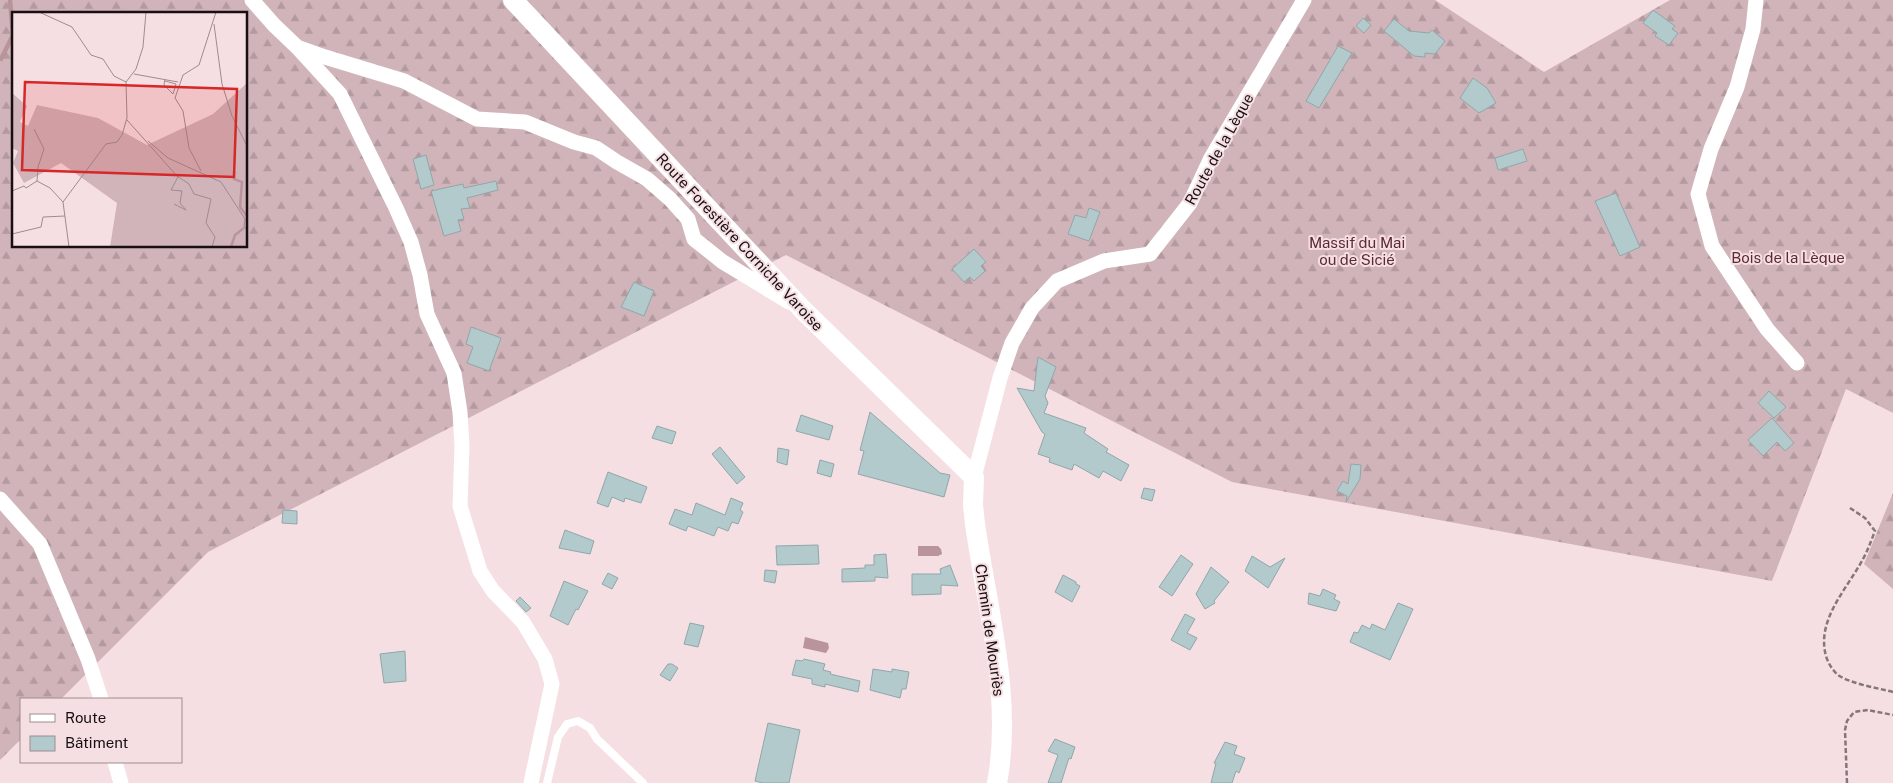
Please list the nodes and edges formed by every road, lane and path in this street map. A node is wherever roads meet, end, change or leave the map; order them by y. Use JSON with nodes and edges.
{"nodes":[{"id":1,"x":252,"y":0,"type":"edge"},
{"id":2,"x":513,"y":0,"type":"edge"},
{"id":3,"x":1304,"y":0,"type":"edge"},
{"id":4,"x":1756,"y":0,"type":"edge"},
{"id":5,"x":297,"y":47,"type":"junction"},
{"id":6,"x":803,"y":310,"type":"junction"},
{"id":7,"x":1797,"y":363,"type":"dead end"},
{"id":8,"x":974,"y":477,"type":"junction"},
{"id":9,"x":0,"y":499,"type":"edge"},
{"id":10,"x":1850,"y":508,"type":"dead end"},
{"id":11,"x":1893,"y":692,"type":"edge"},
{"id":12,"x":101,"y":698,"type":"edge"},
{"id":13,"x":1893,"y":715,"type":"edge"},
{"id":14,"x":116,"y":763,"type":"edge"},
{"id":15,"x":121,"y":783,"type":"edge"},
{"id":16,"x":532,"y":783,"type":"edge"},
{"id":17,"x":547,"y":783,"type":"edge"},
{"id":18,"x":643,"y":783,"type":"edge"},
{"id":19,"x":997,"y":783,"type":"edge"},
{"id":20,"x":1847,"y":783,"type":"edge"}],
"edges":[{"from":1,"to":5,"type":"street"},
{"from":2,"to":6,"type":"street","name":"Route Forestière Corniche Varoise"},
{"from":3,"to":8,"type":"street","name":"Route de la Lèque"},
{"from":4,"to":7,"type":"street"},
{"from":5,"to":6,"type":"street"},
{"from":5,"to":16,"type":"street"},
{"from":6,"to":8,"type":"street","name":"Route Forestière Corniche Varoise"},
{"from":8,"to":19,"type":"street","name":"Chemin de Mouriès"},
{"from":9,"to":12,"type":"street"},
{"from":10,"to":11,"type":"path"},
{"from":13,"to":20,"type":"path"},
{"from":14,"to":15,"type":"street"},
{"from":17,"to":18,"type":"lane"}]}
